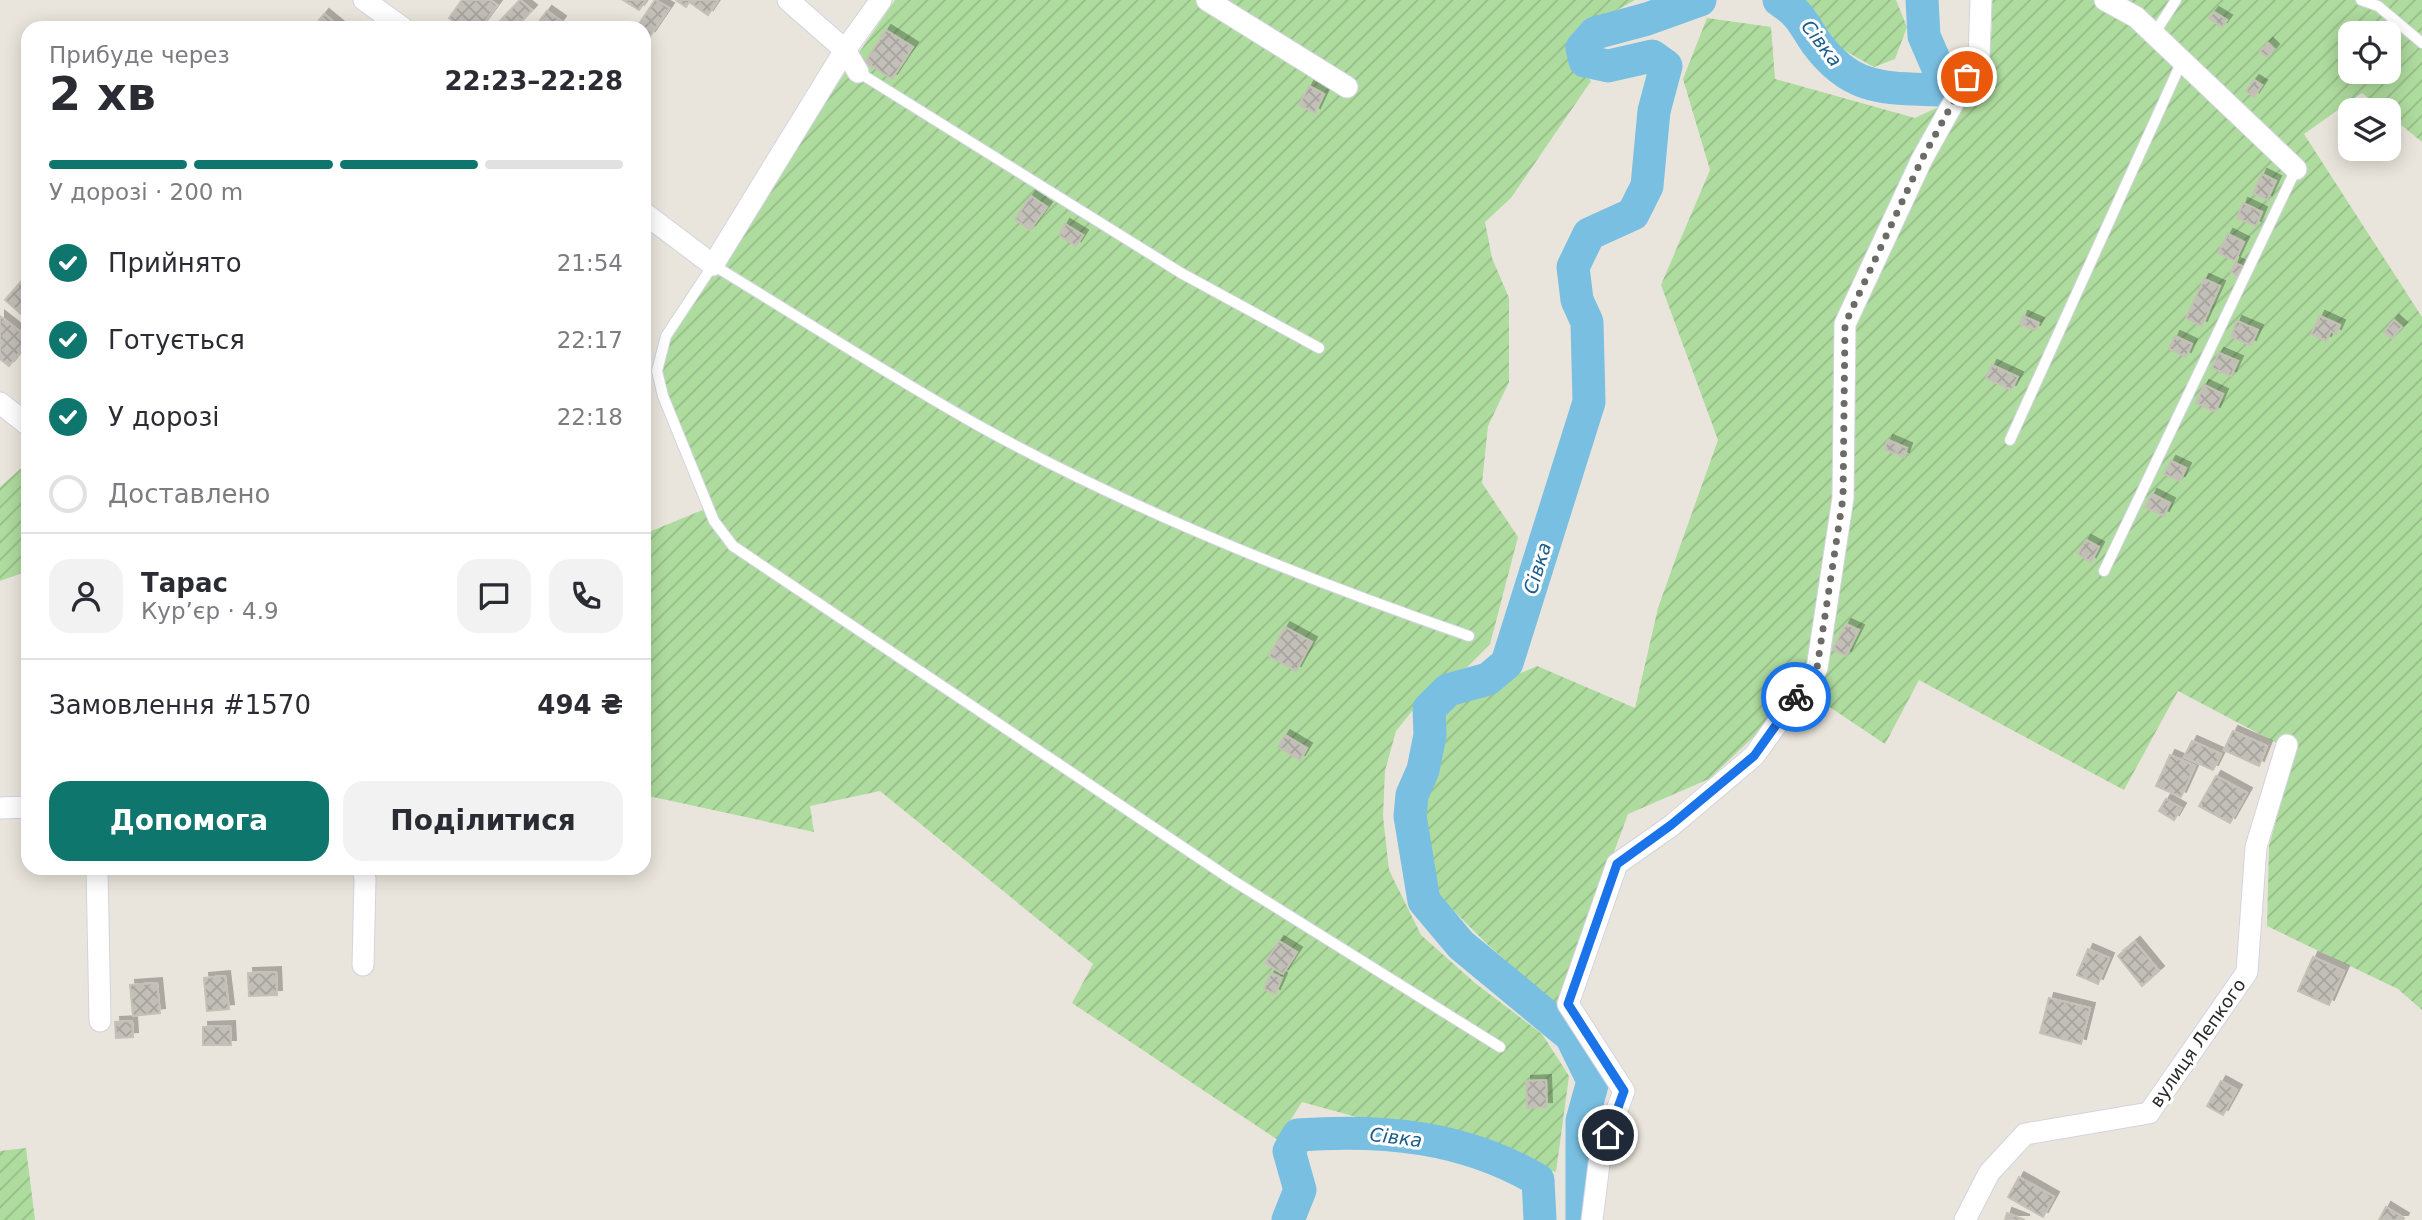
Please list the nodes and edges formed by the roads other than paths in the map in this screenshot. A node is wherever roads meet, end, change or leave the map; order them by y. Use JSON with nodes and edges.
{"nodes":[{"id":1,"x":364,"y":0,"type":"edge"},
{"id":2,"x":788,"y":0,"type":"edge"},
{"id":3,"x":881,"y":0,"type":"edge"},
{"id":4,"x":1207,"y":0,"type":"edge"},
{"id":5,"x":1981,"y":0,"type":"edge"},
{"id":6,"x":2105,"y":0,"type":"edge"},
{"id":7,"x":2176,"y":0,"type":"edge"},
{"id":8,"x":2361,"y":0,"type":"edge"},
{"id":9,"x":393,"y":21,"type":"edge"},
{"id":10,"x":2154,"y":34,"type":"junction"},
{"id":11,"x":2422,"y":43,"type":"edge"},
{"id":12,"x":845,"y":50,"type":"junction"},
{"id":13,"x":2182,"y":61,"type":"junction"},
{"id":14,"x":858,"y":72,"type":"joint"},
{"id":15,"x":1347,"y":87,"type":"dead end"},
{"id":16,"x":2297,"y":169,"type":"joint"},
{"id":17,"x":651,"y":218,"type":"edge"},
{"id":18,"x":713,"y":265,"type":"junction"},
{"id":19,"x":1319,"y":348,"type":"dead end"},
{"id":20,"x":0,"y":403,"type":"edge"},
{"id":21,"x":21,"y":420,"type":"edge"},
{"id":22,"x":2010,"y":440,"type":"dead end"},
{"id":23,"x":2104,"y":571,"type":"dead end"},
{"id":24,"x":1469,"y":636,"type":"dead end"},
{"id":25,"x":2287,"y":745,"type":"dead end"},
{"id":26,"x":21,"y":807,"type":"edge"},
{"id":27,"x":0,"y":808,"type":"edge"},
{"id":28,"x":97,"y":875,"type":"edge"},
{"id":29,"x":364,"y":875,"type":"edge"},
{"id":30,"x":363,"y":965,"type":"dead end"},
{"id":31,"x":100,"y":1021,"type":"dead end"},
{"id":32,"x":1500,"y":1047,"type":"dead end"},
{"id":33,"x":1592,"y":1220,"type":"edge"},
{"id":34,"x":1965,"y":1220,"type":"edge"}],
"edges":[{"from":1,"to":9,"type":"street"},
{"from":2,"to":12,"type":"street"},
{"from":3,"to":12,"type":"street"},
{"from":4,"to":15,"type":"street"},
{"from":5,"to":33,"type":"street"},
{"from":6,"to":10,"type":"street"},
{"from":7,"to":10,"type":"lane"},
{"from":8,"to":11,"type":"lane"},
{"from":10,"to":13,"type":"street"},
{"from":12,"to":14,"type":"street"},
{"from":12,"to":18,"type":"street"},
{"from":13,"to":16,"type":"street"},
{"from":13,"to":22,"type":"lane"},
{"from":14,"to":19,"type":"lane"},
{"from":16,"to":23,"type":"lane"},
{"from":17,"to":18,"type":"street"},
{"from":18,"to":24,"type":"lane"},
{"from":18,"to":32,"type":"lane"},
{"from":20,"to":21,"type":"street"},
{"from":25,"to":34,"type":"street","name":"вулиця Лепкого"},
{"from":26,"to":27,"type":"street"},
{"from":28,"to":31,"type":"street"},
{"from":29,"to":30,"type":"street"}]}
